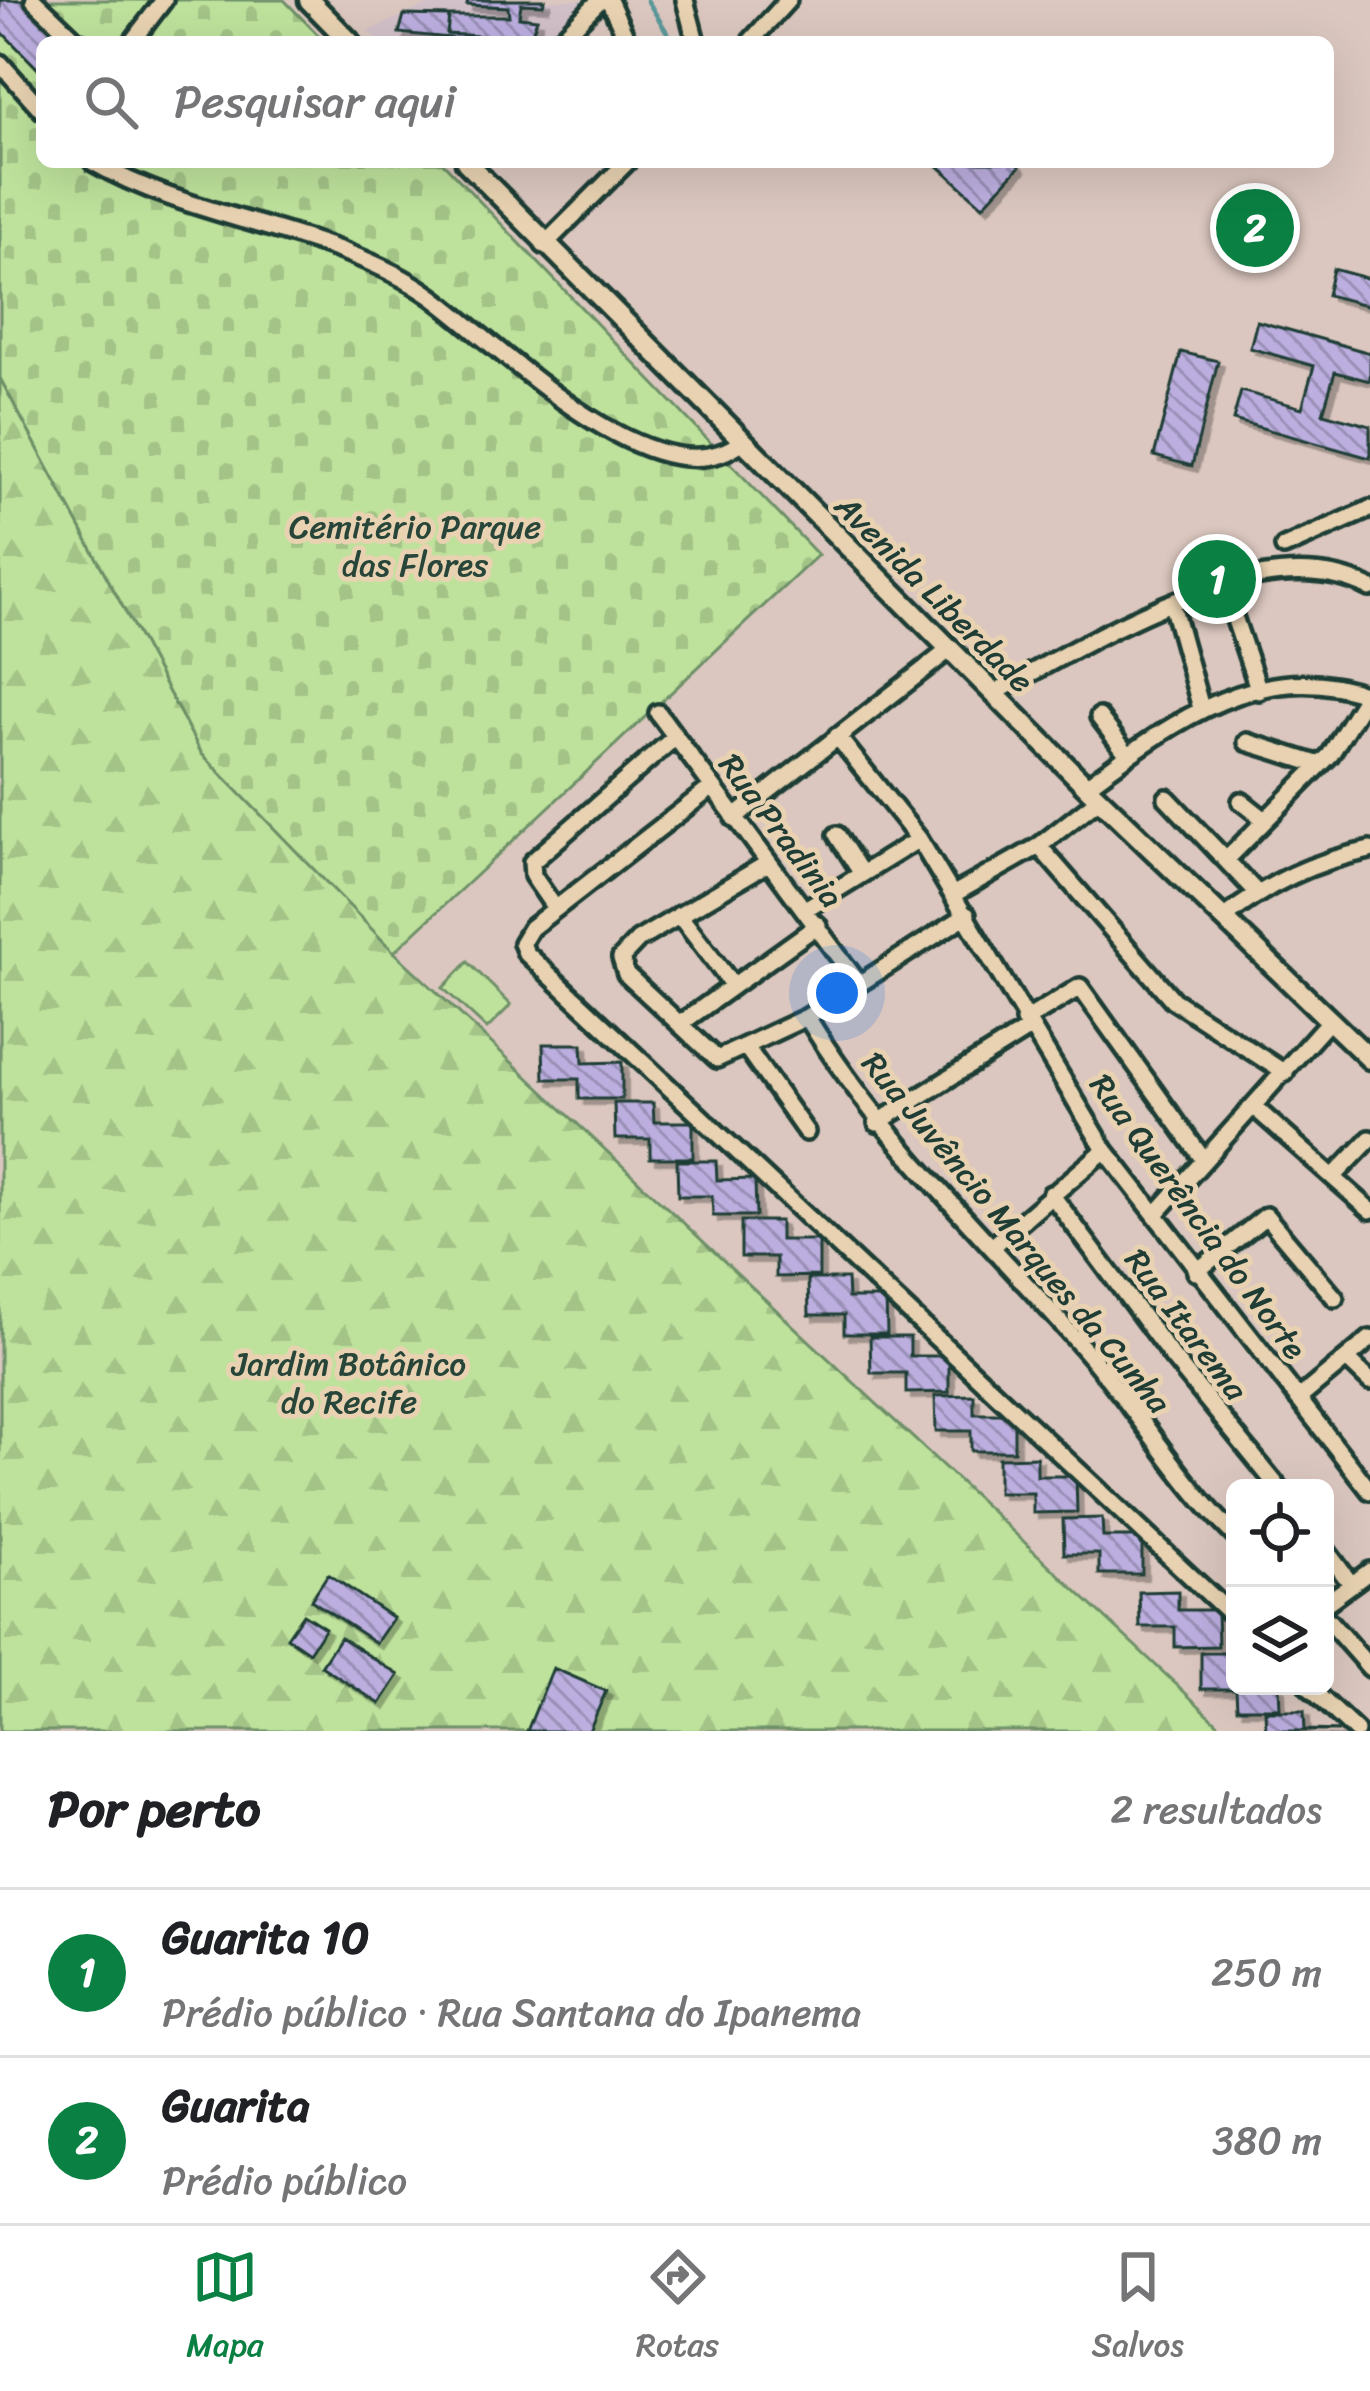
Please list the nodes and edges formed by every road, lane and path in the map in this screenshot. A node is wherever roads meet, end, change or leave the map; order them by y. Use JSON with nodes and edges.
{"nodes":[{"id":1,"x":34,"y":0,"type":"edge"},
{"id":2,"x":164,"y":0,"type":"edge"},
{"id":3,"x":309,"y":0,"type":"edge"},
{"id":4,"x":604,"y":0,"type":"edge"},
{"id":5,"x":685,"y":0,"type":"edge"},
{"id":6,"x":788,"y":0,"type":"edge"},
{"id":7,"x":72,"y":36,"type":"edge"},
{"id":8,"x":137,"y":36,"type":"edge"},
{"id":9,"x":344,"y":36,"type":"edge"},
{"id":10,"x":565,"y":36,"type":"edge"},
{"id":11,"x":625,"y":36,"type":"edge"},
{"id":12,"x":694,"y":36,"type":"edge"},
{"id":13,"x":755,"y":36,"type":"edge"},
{"id":14,"x":0,"y":64,"type":"edge"},
{"id":15,"x":36,"y":103,"type":"edge"},
{"id":16,"x":106,"y":168,"type":"edge"},
{"id":17,"x":472,"y":168,"type":"edge"},
{"id":18,"x":621,"y":168,"type":"edge"},
{"id":19,"x":544,"y":245,"type":"junction"},
{"id":20,"x":741,"y":442,"type":"junction"},
{"id":21,"x":1370,"y":508,"type":"edge"},
{"id":22,"x":1283,"y":547,"type":"dead end"},
{"id":23,"x":1224,"y":587,"type":"junction"},
{"id":24,"x":1370,"y":588,"type":"edge"},
{"id":25,"x":1172,"y":604,"type":"junction"},
{"id":26,"x":949,"y":650,"type":"junction"},
{"id":27,"x":1259,"y":691,"type":"junction"},
{"id":28,"x":994,"y":693,"type":"junction"},
{"id":29,"x":1369,"y":695,"type":"edge"},
{"id":30,"x":1201,"y":708,"type":"junction"},
{"id":31,"x":658,"y":713,"type":"dead end"},
{"id":32,"x":1099,"y":717,"type":"dead end"},
{"id":33,"x":837,"y":736,"type":"junction"},
{"id":34,"x":675,"y":737,"type":"junction"},
{"id":35,"x":1247,"y":742,"type":"dead end"},
{"id":36,"x":1128,"y":755,"type":"junction"},
{"id":37,"x":1320,"y":765,"type":"junction"},
{"id":38,"x":711,"y":788,"type":"junction"},
{"id":39,"x":1093,"y":792,"type":"junction"},
{"id":40,"x":1167,"y":798,"type":"dead end"},
{"id":41,"x":1241,"y":801,"type":"dead end"},
{"id":42,"x":734,"y":818,"type":"junction"},
{"id":43,"x":1265,"y":820,"type":"junction"},
{"id":44,"x":837,"y":835,"type":"dead end"},
{"id":45,"x":919,"y":839,"type":"junction"},
{"id":46,"x":1039,"y":846,"type":"junction"},
{"id":47,"x":1370,"y":850,"type":"edge"},
{"id":48,"x":1228,"y":858,"type":"junction"},
{"id":49,"x":768,"y":863,"type":"junction"},
{"id":50,"x":862,"y":874,"type":"junction"},
{"id":51,"x":1257,"y":893,"type":"junction"},
{"id":52,"x":954,"y":894,"type":"junction"},
{"id":53,"x":555,"y":908,"type":"junction"},
{"id":54,"x":807,"y":908,"type":"junction"},
{"id":55,"x":680,"y":915,"type":"junction"},
{"id":56,"x":968,"y":915,"type":"junction"},
{"id":57,"x":1225,"y":918,"type":"junction"},
{"id":58,"x":818,"y":925,"type":"junction"},
{"id":59,"x":731,"y":983,"type":"junction"},
{"id":60,"x":860,"y":984,"type":"junction"},
{"id":61,"x":807,"y":1017,"type":"junction"},
{"id":62,"x":1330,"y":1020,"type":"junction"},
{"id":63,"x":680,"y":1024,"type":"junction"},
{"id":64,"x":1026,"y":1025,"type":"junction"},
{"id":65,"x":746,"y":1047,"type":"junction"},
{"id":66,"x":1370,"y":1058,"type":"edge"},
{"id":67,"x":1285,"y":1073,"type":"junction"},
{"id":68,"x":1255,"y":1107,"type":"junction"},
{"id":69,"x":877,"y":1123,"type":"junction"},
{"id":70,"x":806,"y":1132,"type":"dead end"},
{"id":71,"x":1370,"y":1139,"type":"edge"},
{"id":72,"x":1106,"y":1150,"type":"junction"},
{"id":73,"x":1203,"y":1159,"type":"junction"},
{"id":74,"x":1335,"y":1175,"type":"junction"},
{"id":75,"x":1052,"y":1194,"type":"junction"},
{"id":76,"x":1370,"y":1210,"type":"edge"},
{"id":77,"x":1156,"y":1214,"type":"junction"},
{"id":78,"x":992,"y":1247,"type":"junction"},
{"id":79,"x":1196,"y":1272,"type":"junction"},
{"id":80,"x":1335,"y":1298,"type":"dead end"},
{"id":81,"x":1370,"y":1339,"type":"edge"},
{"id":82,"x":1347,"y":1358,"type":"junction"},
{"id":83,"x":1370,"y":1381,"type":"edge"},
{"id":84,"x":1298,"y":1399,"type":"junction"},
{"id":85,"x":1272,"y":1479,"type":"edge"},
{"id":86,"x":1370,"y":1491,"type":"edge"},
{"id":87,"x":1226,"y":1526,"type":"edge"},
{"id":88,"x":1334,"y":1561,"type":"edge"},
{"id":89,"x":1370,"y":1571,"type":"edge"},
{"id":90,"x":1352,"y":1584,"type":"junction"},
{"id":91,"x":1334,"y":1597,"type":"edge"},
{"id":92,"x":1226,"y":1610,"type":"edge"},
{"id":93,"x":1334,"y":1627,"type":"edge"},
{"id":94,"x":1370,"y":1668,"type":"edge"},
{"id":95,"x":1318,"y":1695,"type":"edge"},
{"id":96,"x":1356,"y":1731,"type":"edge"}],
"edges":[{"from":1,"to":7,"type":"street"},
{"from":2,"to":8,"type":"street"},
{"from":3,"to":9,"type":"main road"},
{"from":4,"to":10,"type":"street"},
{"from":4,"to":11,"type":"street"},
{"from":5,"to":12,"type":"street"},
{"from":6,"to":13,"type":"street"},
{"from":14,"to":15,"type":"street"},
{"from":16,"to":20,"type":"street"},
{"from":17,"to":19,"type":"main road","name":"Avenida Liberdade"},
{"from":18,"to":19,"type":"street"},
{"from":19,"to":20,"type":"main road","name":"Avenida Liberdade"},
{"from":20,"to":26,"type":"main road","name":"Avenida Liberdade"},
{"from":21,"to":22,"type":"street"},
{"from":23,"to":24,"type":"street"},
{"from":23,"to":25,"type":"street"},
{"from":23,"to":27,"type":"street"},
{"from":25,"to":28,"type":"street"},
{"from":25,"to":30,"type":"street"},
{"from":26,"to":28,"type":"main road","name":"Avenida Liberdade"},
{"from":26,"to":33,"type":"street"},
{"from":27,"to":29,"type":"street"},
{"from":27,"to":30,"type":"street"},
{"from":28,"to":39,"type":"main road","name":"Avenida Liberdade"},
{"from":29,"to":37,"type":"street"},
{"from":30,"to":36,"type":"street"},
{"from":31,"to":34,"type":"street","name":"Rua Pradinia"},
{"from":32,"to":36,"type":"street"},
{"from":33,"to":42,"type":"street"},
{"from":33,"to":45,"type":"street","name":"Rua Querência do Norte"},
{"from":34,"to":38,"type":"street","name":"Rua Pradinia"},
{"from":34,"to":53,"type":"street"},
{"from":35,"to":37,"type":"street"},
{"from":36,"to":39,"type":"street"},
{"from":37,"to":43,"type":"street"},
{"from":38,"to":42,"type":"street","name":"Rua Pradinia"},
{"from":38,"to":53,"type":"street"},
{"from":39,"to":46,"type":"street"},
{"from":39,"to":57,"type":"main road","name":"Avenida Liberdade"},
{"from":40,"to":48,"type":"street"},
{"from":41,"to":43,"type":"street"},
{"from":42,"to":49,"type":"street","name":"Rua Pradinia"},
{"from":43,"to":48,"type":"street"},
{"from":44,"to":50,"type":"street"},
{"from":45,"to":50,"type":"street"},
{"from":45,"to":52,"type":"street","name":"Rua Querência do Norte"},
{"from":46,"to":52,"type":"street"},
{"from":46,"to":67,"type":"street"},
{"from":47,"to":51,"type":"street"},
{"from":48,"to":51,"type":"street"},
{"from":49,"to":54,"type":"street","name":"Rua Pradinia"},
{"from":49,"to":55,"type":"street"},
{"from":50,"to":54,"type":"street"},
{"from":51,"to":57,"type":"street"},
{"from":52,"to":56,"type":"street","name":"Rua Querência do Norte"},
{"from":53,"to":92,"type":"street"},
{"from":54,"to":58,"type":"street","name":"Rua Pradinia"},
{"from":55,"to":59,"type":"street"},
{"from":55,"to":63,"type":"street"},
{"from":56,"to":60,"type":"street"},
{"from":56,"to":64,"type":"street","name":"Rua Querência do Norte"},
{"from":57,"to":62,"type":"main road","name":"Avenida Liberdade"},
{"from":58,"to":59,"type":"street"},
{"from":58,"to":60,"type":"street","name":"Rua Pradinia"},
{"from":59,"to":63,"type":"street"},
{"from":60,"to":61,"type":"street"},
{"from":61,"to":65,"type":"street"},
{"from":61,"to":69,"type":"street","name":"Rua Juvêncio Marques da Cunha"},
{"from":62,"to":66,"type":"main road","name":"Avenida Liberdade"},
{"from":62,"to":67,"type":"street"},
{"from":63,"to":65,"type":"street"},
{"from":64,"to":69,"type":"street"},
{"from":64,"to":72,"type":"street","name":"Rua Querência do Norte"},
{"from":64,"to":73,"type":"street"},
{"from":65,"to":70,"type":"street"},
{"from":67,"to":68,"type":"street"},
{"from":68,"to":73,"type":"street"},
{"from":68,"to":74,"type":"street"},
{"from":69,"to":78,"type":"street","name":"Rua Juvêncio Marques da Cunha"},
{"from":71,"to":74,"type":"street"},
{"from":72,"to":75,"type":"street"},
{"from":72,"to":77,"type":"street","name":"Rua Querência do Norte"},
{"from":73,"to":77,"type":"street"},
{"from":74,"to":76,"type":"street"},
{"from":75,"to":78,"type":"street"},
{"from":75,"to":85,"type":"street","name":"Rua Itarema"},
{"from":77,"to":79,"type":"street","name":"Rua Querência do Norte"},
{"from":78,"to":87,"type":"street","name":"Rua Juvêncio Marques da Cunha"},
{"from":79,"to":80,"type":"street"},
{"from":79,"to":84,"type":"street","name":"Rua Querência do Norte"},
{"from":81,"to":82,"type":"street"},
{"from":82,"to":83,"type":"street"},
{"from":82,"to":84,"type":"street"},
{"from":84,"to":86,"type":"street","name":"Rua Querência do Norte"},
{"from":88,"to":90,"type":"street"},
{"from":89,"to":90,"type":"street"},
{"from":90,"to":91,"type":"street"},
{"from":93,"to":94,"type":"street"},
{"from":95,"to":96,"type":"street"}]}
